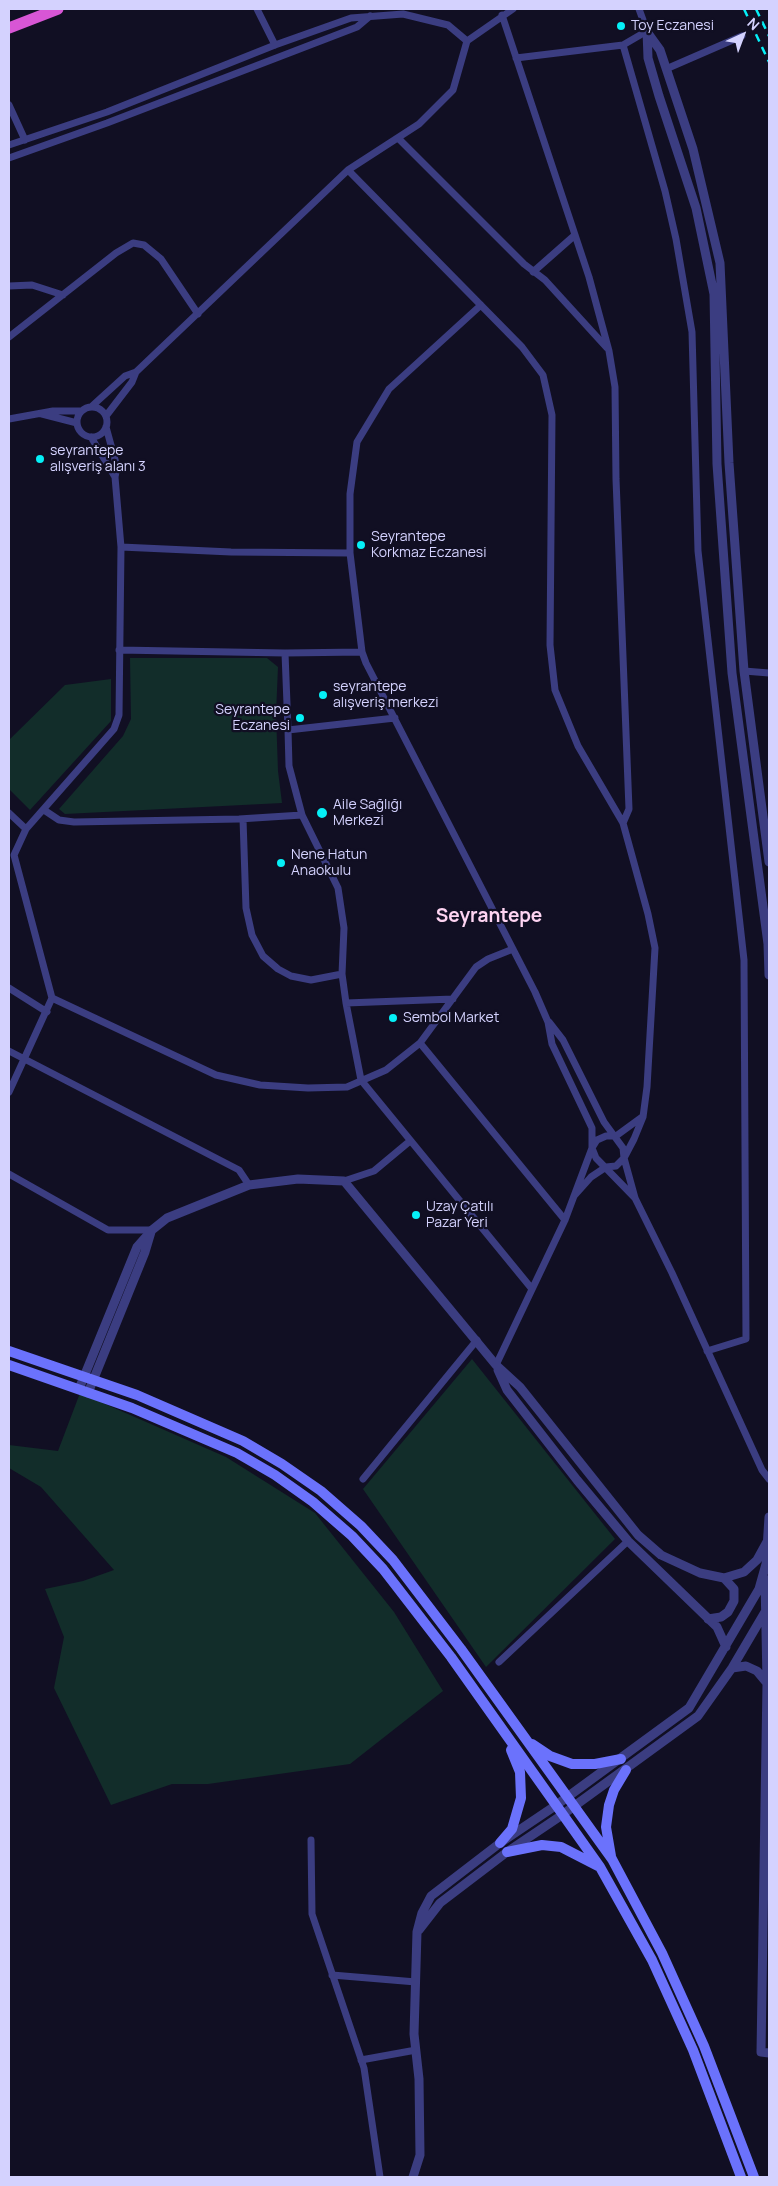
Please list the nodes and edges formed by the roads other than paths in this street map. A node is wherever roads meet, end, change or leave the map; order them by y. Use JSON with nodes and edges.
{"nodes":[{"id":1,"x":58,"y":9,"type":"edge"},
{"id":2,"x":257,"y":9,"type":"edge"},
{"id":3,"x":512,"y":9,"type":"edge"},
{"id":4,"x":639,"y":9,"type":"edge"},
{"id":5,"x":370,"y":15,"type":"junction"},
{"id":6,"x":502,"y":15,"type":"junction"},
{"id":7,"x":9,"y":28,"type":"edge"},
{"id":8,"x":647,"y":31,"type":"junction"},
{"id":9,"x":742,"y":36,"type":"dead end"},
{"id":10,"x":467,"y":41,"type":"junction"},
{"id":11,"x":275,"y":45,"type":"junction"},
{"id":12,"x":623,"y":45,"type":"junction"},
{"id":13,"x":516,"y":58,"type":"junction"},
{"id":14,"x":666,"y":69,"type":"junction"},
{"id":15,"x":9,"y":105,"type":"edge"},
{"id":16,"x":398,"y":138,"type":"junction"},
{"id":17,"x":25,"y":140,"type":"junction"},
{"id":18,"x":9,"y":145,"type":"edge"},
{"id":19,"x":9,"y":158,"type":"edge"},
{"id":20,"x":348,"y":170,"type":"junction"},
{"id":21,"x":575,"y":235,"type":"junction"},
{"id":22,"x":534,"y":272,"type":"junction"},
{"id":23,"x":9,"y":286,"type":"edge"},
{"id":24,"x":62,"y":295,"type":"junction"},
{"id":25,"x":481,"y":304,"type":"junction"},
{"id":26,"x":198,"y":314,"type":"junction"},
{"id":27,"x":9,"y":337,"type":"edge"},
{"id":28,"x":609,"y":351,"type":"junction"},
{"id":29,"x":136,"y":372,"type":"junction"},
{"id":30,"x":91,"y":407,"type":"junction"},
{"id":31,"x":82,"y":411,"type":"junction"},
{"id":32,"x":42,"y":414,"type":"junction"},
{"id":33,"x":106,"y":416,"type":"junction"},
{"id":34,"x":9,"y":419,"type":"edge"},
{"id":35,"x":77,"y":424,"type":"junction"},
{"id":36,"x":106,"y":427,"type":"junction"},
{"id":37,"x":91,"y":437,"type":"junction"},
{"id":38,"x":116,"y":477,"type":"junction"},
{"id":39,"x":122,"y":547,"type":"junction"},
{"id":40,"x":350,"y":553,"type":"junction"},
{"id":41,"x":119,"y":650,"type":"junction"},
{"id":42,"x":362,"y":652,"type":"junction"},
{"id":43,"x":285,"y":653,"type":"junction"},
{"id":44,"x":744,"y":672,"type":"junction"},
{"id":45,"x":769,"y":672,"type":"edge"},
{"id":46,"x":395,"y":718,"type":"junction"},
{"id":47,"x":288,"y":730,"type":"junction"},
{"id":48,"x":44,"y":810,"type":"junction"},
{"id":49,"x":9,"y":813,"type":"edge"},
{"id":50,"x":302,"y":816,"type":"junction"},
{"id":51,"x":243,"y":819,"type":"junction"},
{"id":52,"x":622,"y":823,"type":"junction"},
{"id":53,"x":26,"y":829,"type":"junction"},
{"id":54,"x":769,"y":862,"type":"edge"},
{"id":55,"x":513,"y":948,"type":"junction"},
{"id":56,"x":342,"y":974,"type":"junction"},
{"id":57,"x":769,"y":975,"type":"edge"},
{"id":58,"x":9,"y":988,"type":"edge"},
{"id":59,"x":52,"y":998,"type":"junction"},
{"id":60,"x":453,"y":999,"type":"junction"},
{"id":61,"x":346,"y":1003,"type":"junction"},
{"id":62,"x":47,"y":1012,"type":"junction"},
{"id":63,"x":548,"y":1022,"type":"junction"},
{"id":64,"x":420,"y":1043,"type":"junction"},
{"id":65,"x":9,"y":1050,"type":"edge"},
{"id":66,"x":24,"y":1060,"type":"junction"},
{"id":67,"x":361,"y":1080,"type":"junction"},
{"id":68,"x":9,"y":1092,"type":"edge"},
{"id":69,"x":642,"y":1117,"type":"junction"},
{"id":70,"x":616,"y":1136,"type":"junction"},
{"id":71,"x":410,"y":1141,"type":"junction"},
{"id":72,"x":592,"y":1148,"type":"junction"},
{"id":73,"x":624,"y":1158,"type":"junction"},
{"id":74,"x":606,"y":1167,"type":"junction"},
{"id":75,"x":9,"y":1174,"type":"edge"},
{"id":76,"x":344,"y":1181,"type":"junction"},
{"id":77,"x":249,"y":1185,"type":"junction"},
{"id":78,"x":574,"y":1196,"type":"junction"},
{"id":79,"x":635,"y":1198,"type":"junction"},
{"id":80,"x":565,"y":1220,"type":"junction"},
{"id":81,"x":152,"y":1230,"type":"junction"},
{"id":82,"x":532,"y":1289,"type":"junction"},
{"id":83,"x":477,"y":1340,"type":"junction"},
{"id":84,"x":9,"y":1351,"type":"edge"},
{"id":85,"x":707,"y":1351,"type":"junction"},
{"id":86,"x":496,"y":1365,"type":"junction"},
{"id":87,"x":9,"y":1366,"type":"edge"},
{"id":88,"x":89,"y":1378,"type":"junction"},
{"id":89,"x":83,"y":1391,"type":"junction"},
{"id":90,"x":769,"y":1479,"type":"edge"},
{"id":91,"x":363,"y":1480,"type":"dead end"},
{"id":92,"x":769,"y":1517,"type":"edge"},
{"id":93,"x":768,"y":1540,"type":"edge"},
{"id":94,"x":628,"y":1541,"type":"junction"},
{"id":95,"x":766,"y":1564,"type":"junction"},
{"id":96,"x":724,"y":1578,"type":"junction"},
{"id":97,"x":769,"y":1599,"type":"edge"},
{"id":98,"x":765,"y":1612,"type":"junction"},
{"id":99,"x":708,"y":1619,"type":"junction"},
{"id":100,"x":726,"y":1647,"type":"junction"},
{"id":101,"x":499,"y":1662,"type":"dead end"},
{"id":102,"x":732,"y":1668,"type":"junction"},
{"id":103,"x":767,"y":1683,"type":"junction"},
{"id":104,"x":506,"y":1735,"type":"junction"},
{"id":105,"x":527,"y":1741,"type":"junction"},
{"id":106,"x":621,"y":1759,"type":"junction"},
{"id":107,"x":626,"y":1770,"type":"junction"},
{"id":108,"x":567,"y":1797,"type":"junction"},
{"id":109,"x":556,"y":1806,"type":"junction"},
{"id":110,"x":574,"y":1806,"type":"junction"},
{"id":111,"x":562,"y":1815,"type":"junction"},
{"id":112,"x":311,"y":1840,"type":"dead end"},
{"id":113,"x":500,"y":1843,"type":"junction"},
{"id":114,"x":507,"y":1852,"type":"junction"},
{"id":115,"x":612,"y":1860,"type":"junction"},
{"id":116,"x":600,"y":1867,"type":"junction"},
{"id":117,"x":417,"y":1932,"type":"junction"},
{"id":118,"x":332,"y":1975,"type":"junction"},
{"id":119,"x":416,"y":1982,"type":"junction"},
{"id":120,"x":416,"y":2050,"type":"junction"},
{"id":121,"x":769,"y":2053,"type":"edge"},
{"id":122,"x":362,"y":2060,"type":"junction"},
{"id":123,"x":380,"y":2177,"type":"edge"},
{"id":124,"x":413,"y":2177,"type":"edge"},
{"id":125,"x":741,"y":2177,"type":"edge"},
{"id":126,"x":754,"y":2177,"type":"edge"}],
"edges":[{"from":1,"to":7,"type":"highway"},
{"from":2,"to":11,"type":"street"},
{"from":3,"to":6,"type":"street"},
{"from":4,"to":8,"type":"street"},
{"from":5,"to":10,"type":"street"},
{"from":5,"to":11,"type":"street"},
{"from":5,"to":19,"type":"street"},
{"from":6,"to":10,"type":"street"},
{"from":6,"to":13,"type":"street"},
{"from":8,"to":12,"type":"street"},
{"from":8,"to":14,"type":"street"},
{"from":8,"to":57,"type":"street"},
{"from":9,"to":14,"type":"street"},
{"from":10,"to":16,"type":"street"},
{"from":11,"to":17,"type":"street"},
{"from":12,"to":13,"type":"street"},
{"from":12,"to":85,"type":"street"},
{"from":13,"to":21,"type":"street"},
{"from":14,"to":44,"type":"street"},
{"from":15,"to":17,"type":"street"},
{"from":16,"to":20,"type":"street"},
{"from":16,"to":22,"type":"street"},
{"from":17,"to":18,"type":"street"},
{"from":20,"to":25,"type":"street"},
{"from":20,"to":26,"type":"street"},
{"from":21,"to":22,"type":"street"},
{"from":21,"to":28,"type":"street"},
{"from":22,"to":28,"type":"street"},
{"from":23,"to":24,"type":"street"},
{"from":24,"to":26,"type":"street"},
{"from":24,"to":27,"type":"street"},
{"from":25,"to":40,"type":"street"},
{"from":25,"to":52,"type":"street"},
{"from":26,"to":29,"type":"street"},
{"from":28,"to":52,"type":"street"},
{"from":29,"to":30,"type":"street"},
{"from":29,"to":33,"type":"street"},
{"from":30,"to":31,"type":"street"},
{"from":30,"to":33,"type":"street"},
{"from":31,"to":32,"type":"street"},
{"from":31,"to":35,"type":"street"},
{"from":32,"to":34,"type":"street"},
{"from":32,"to":35,"type":"street"},
{"from":33,"to":36,"type":"street"},
{"from":35,"to":37,"type":"street"},
{"from":36,"to":37,"type":"street"},
{"from":36,"to":38,"type":"street"},
{"from":37,"to":38,"type":"street"},
{"from":38,"to":39,"type":"street"},
{"from":39,"to":40,"type":"street"},
{"from":39,"to":41,"type":"street"},
{"from":40,"to":42,"type":"street"},
{"from":41,"to":43,"type":"street"},
{"from":41,"to":48,"type":"street"},
{"from":42,"to":43,"type":"street"},
{"from":42,"to":46,"type":"street"},
{"from":43,"to":47,"type":"street"},
{"from":44,"to":45,"type":"street"},
{"from":44,"to":54,"type":"street"},
{"from":46,"to":47,"type":"street"},
{"from":46,"to":55,"type":"street"},
{"from":47,"to":50,"type":"street"},
{"from":48,"to":51,"type":"street"},
{"from":48,"to":53,"type":"street"},
{"from":49,"to":53,"type":"street"},
{"from":50,"to":51,"type":"street"},
{"from":50,"to":56,"type":"street"},
{"from":51,"to":56,"type":"street"},
{"from":52,"to":69,"type":"street"},
{"from":53,"to":59,"type":"street"},
{"from":55,"to":60,"type":"street"},
{"from":55,"to":63,"type":"street"},
{"from":56,"to":61,"type":"street"},
{"from":58,"to":62,"type":"street"},
{"from":59,"to":62,"type":"street"},
{"from":59,"to":67,"type":"street"},
{"from":60,"to":61,"type":"street"},
{"from":60,"to":64,"type":"street"},
{"from":61,"to":67,"type":"street"},
{"from":62,"to":66,"type":"street"},
{"from":63,"to":70,"type":"street"},
{"from":63,"to":72,"type":"street"},
{"from":64,"to":67,"type":"street"},
{"from":64,"to":80,"type":"street"},
{"from":65,"to":66,"type":"street"},
{"from":66,"to":68,"type":"street"},
{"from":66,"to":77,"type":"street"},
{"from":67,"to":71,"type":"street"},
{"from":69,"to":70,"type":"street"},
{"from":69,"to":73,"type":"street"},
{"from":70,"to":72,"type":"street"},
{"from":70,"to":73,"type":"street"},
{"from":71,"to":76,"type":"street"},
{"from":71,"to":82,"type":"street"},
{"from":72,"to":74,"type":"street"},
{"from":72,"to":78,"type":"street"},
{"from":73,"to":74,"type":"street"},
{"from":73,"to":79,"type":"street"},
{"from":74,"to":78,"type":"street"},
{"from":74,"to":79,"type":"street"},
{"from":75,"to":81,"type":"street"},
{"from":76,"to":77,"type":"street"},
{"from":76,"to":83,"type":"street"},
{"from":77,"to":81,"type":"street"},
{"from":78,"to":80,"type":"street"},
{"from":79,"to":85,"type":"street"},
{"from":80,"to":82,"type":"street"},
{"from":81,"to":88,"type":"street"},
{"from":82,"to":86,"type":"street"},
{"from":83,"to":86,"type":"street"},
{"from":83,"to":91,"type":"street"},
{"from":84,"to":88,"type":"main road"},
{"from":85,"to":90,"type":"street"},
{"from":86,"to":94,"type":"street"},
{"from":86,"to":96,"type":"street"},
{"from":87,"to":89,"type":"main road"},
{"from":88,"to":89,"type":"street"},
{"from":88,"to":105,"type":"main road"},
{"from":89,"to":104,"type":"main road"},
{"from":92,"to":93,"type":"street"},
{"from":93,"to":95,"type":"street"},
{"from":93,"to":96,"type":"street"},
{"from":94,"to":99,"type":"street"},
{"from":94,"to":101,"type":"street"},
{"from":95,"to":98,"type":"street"},
{"from":95,"to":100,"type":"street"},
{"from":96,"to":99,"type":"street"},
{"from":97,"to":98,"type":"street"},
{"from":98,"to":102,"type":"street"},
{"from":98,"to":103,"type":"street"},
{"from":99,"to":100,"type":"street"},
{"from":100,"to":106,"type":"street"},
{"from":102,"to":103,"type":"street"},
{"from":102,"to":107,"type":"street"},
{"from":103,"to":121,"type":"street"},
{"from":104,"to":109,"type":"main road"},
{"from":104,"to":113,"type":"main road"},
{"from":105,"to":106,"type":"main road"},
{"from":105,"to":108,"type":"main road"},
{"from":106,"to":108,"type":"street"},
{"from":107,"to":110,"type":"street"},
{"from":107,"to":115,"type":"main road"},
{"from":108,"to":109,"type":"street"},
{"from":108,"to":110,"type":"main road"},
{"from":109,"to":111,"type":"main road"},
{"from":109,"to":113,"type":"street"},
{"from":110,"to":111,"type":"street"},
{"from":110,"to":115,"type":"main road"},
{"from":111,"to":114,"type":"street"},
{"from":111,"to":116,"type":"main road"},
{"from":112,"to":118,"type":"street"},
{"from":113,"to":117,"type":"street"},
{"from":114,"to":116,"type":"main road"},
{"from":114,"to":117,"type":"street"},
{"from":115,"to":126,"type":"main road"},
{"from":116,"to":125,"type":"main road"},
{"from":117,"to":119,"type":"street"},
{"from":118,"to":119,"type":"street"},
{"from":118,"to":122,"type":"street"},
{"from":119,"to":120,"type":"street"},
{"from":120,"to":122,"type":"street"},
{"from":120,"to":124,"type":"street"},
{"from":122,"to":123,"type":"street"}]}
